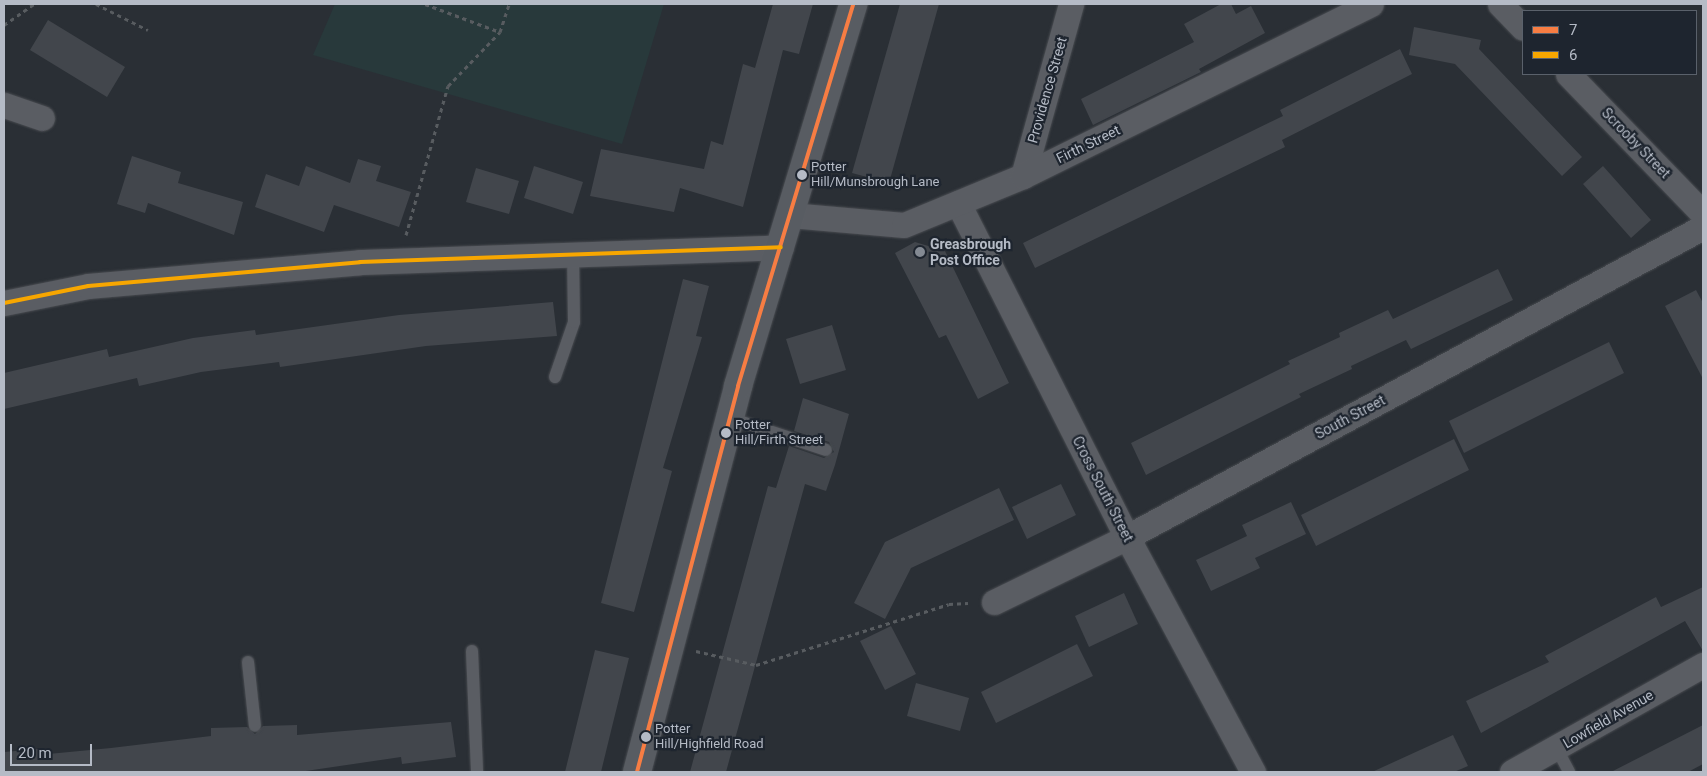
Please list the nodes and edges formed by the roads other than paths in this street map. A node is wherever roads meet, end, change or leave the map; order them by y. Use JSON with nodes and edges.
{"nodes":[{"id":1,"x":853,"y":4,"type":"edge"},
{"id":2,"x":1071,"y":4,"type":"edge"},
{"id":3,"x":1370,"y":4,"type":"edge"},
{"id":4,"x":1500,"y":4,"type":"edge"},
{"id":5,"x":1522,"y":27,"type":"edge"},
{"id":6,"x":1569,"y":75,"type":"edge"},
{"id":7,"x":4,"y":105,"type":"edge"},
{"id":8,"x":42,"y":118,"type":"dead end"},
{"id":9,"x":1023,"y":176,"type":"junction"},
{"id":10,"x":958,"y":203,"type":"junction"},
{"id":11,"x":1703,"y":214,"type":"edge"},
{"id":12,"x":790,"y":215,"type":"junction"},
{"id":13,"x":1703,"y":227,"type":"edge"},
{"id":14,"x":781,"y":247,"type":"junction"},
{"id":15,"x":574,"y":254,"type":"junction"},
{"id":16,"x":4,"y":303,"type":"edge"},
{"id":17,"x":555,"y":377,"type":"dead end"},
{"id":18,"x":730,"y":418,"type":"junction"},
{"id":19,"x":826,"y":450,"type":"dead end"},
{"id":20,"x":1127,"y":537,"type":"junction"},
{"id":21,"x":994,"y":602,"type":"road end"},
{"id":22,"x":472,"y":651,"type":"dead end"},
{"id":23,"x":248,"y":662,"type":"dead end"},
{"id":24,"x":1703,"y":665,"type":"edge"},
{"id":25,"x":254,"y":726,"type":"dead end"},
{"id":26,"x":1556,"y":749,"type":"junction"},
{"id":27,"x":477,"y":772,"type":"edge"},
{"id":28,"x":637,"y":772,"type":"edge"},
{"id":29,"x":1253,"y":772,"type":"edge"},
{"id":30,"x":1512,"y":772,"type":"edge"},
{"id":31,"x":1569,"y":772,"type":"edge"}],
"edges":[{"from":1,"to":12,"type":"main road"},
{"from":2,"to":9,"type":"street","name":"Providence Street"},
{"from":3,"to":9,"type":"street","name":"Firth Street"},
{"from":4,"to":5,"type":"street"},
{"from":6,"to":11,"type":"street","name":"Scrooby Street"},
{"from":7,"to":8,"type":"street"},
{"from":9,"to":10,"type":"street","name":"Firth Street"},
{"from":10,"to":12,"type":"street","name":"Firth Street"},
{"from":10,"to":20,"type":"street","name":"Cross South Street"},
{"from":12,"to":14,"type":"main road"},
{"from":13,"to":20,"type":"street","name":"South Street"},
{"from":14,"to":15,"type":"street"},
{"from":14,"to":18,"type":"main road"},
{"from":15,"to":16,"type":"street"},
{"from":15,"to":17,"type":"lane"},
{"from":18,"to":19,"type":"lane"},
{"from":18,"to":28,"type":"main road"},
{"from":20,"to":21,"type":"street","name":"South Street"},
{"from":20,"to":29,"type":"street","name":"Cross South Street"},
{"from":22,"to":27,"type":"lane"},
{"from":23,"to":25,"type":"lane"},
{"from":24,"to":26,"type":"street","name":"Lowfield Avenue"},
{"from":26,"to":30,"type":"street","name":"Lowfield Avenue"},
{"from":26,"to":31,"type":"lane"}]}
